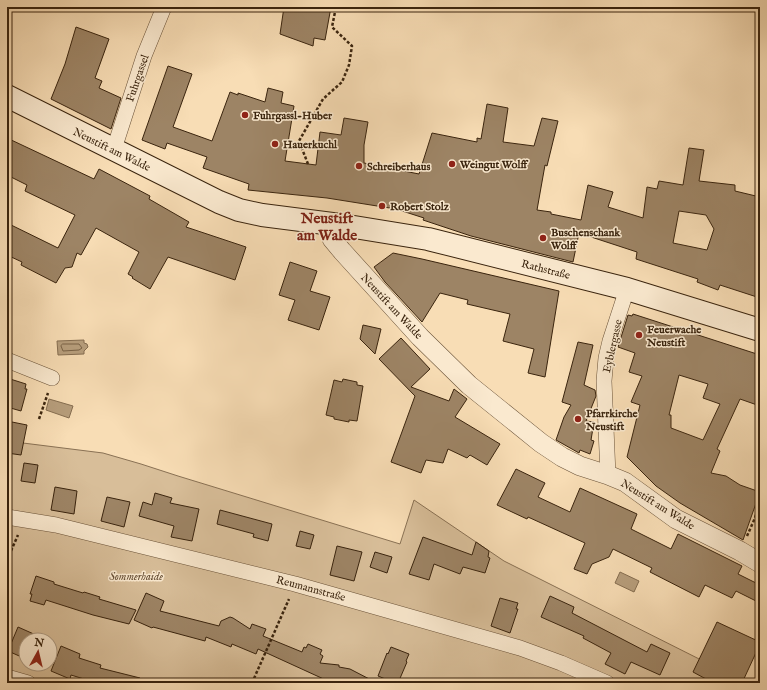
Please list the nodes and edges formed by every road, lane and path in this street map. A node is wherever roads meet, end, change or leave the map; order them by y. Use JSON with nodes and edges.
{"nodes":[{"id":1,"x":164,"y":7,"type":"edge"},
{"id":2,"x":336,"y":7,"type":"edge"},
{"id":3,"x":7,"y":96,"type":"edge"},
{"id":4,"x":114,"y":149,"type":"junction"},
{"id":5,"x":308,"y":164,"type":"dead end"},
{"id":6,"x":327,"y":224,"type":"junction"},
{"id":7,"x":627,"y":290,"type":"junction"},
{"id":8,"x":760,"y":330,"type":"edge"},
{"id":9,"x":7,"y":360,"type":"edge"},
{"id":10,"x":52,"y":378,"type":"joint"},
{"id":11,"x":39,"y":419,"type":"dead end"},
{"id":12,"x":608,"y":475,"type":"junction"},
{"id":13,"x":760,"y":498,"type":"edge"},
{"id":14,"x":7,"y":517,"type":"edge"},
{"id":15,"x":25,"y":519,"type":"junction"},
{"id":16,"x":740,"y":551,"type":"junction"},
{"id":17,"x":7,"y":560,"type":"edge"},
{"id":18,"x":760,"y":563,"type":"edge"},
{"id":19,"x":295,"y":584,"type":"junction"},
{"id":20,"x":7,"y":677,"type":"edge"},
{"id":21,"x":28,"y":683,"type":"edge"},
{"id":22,"x":252,"y":683,"type":"edge"},
{"id":23,"x":608,"y":683,"type":"edge"}],
"edges":[{"from":1,"to":4,"type":"street","name":"Fuhrgassel"},
{"from":2,"to":5,"type":"path"},
{"from":3,"to":4,"type":"main road","name":"Neustift am Walde"},
{"from":4,"to":6,"type":"main road","name":"Neustift am Walde"},
{"from":6,"to":7,"type":"main road","name":"Rathstraße"},
{"from":6,"to":12,"type":"street","name":"Neustift am Walde"},
{"from":7,"to":8,"type":"main road","name":"Rathstraße"},
{"from":7,"to":12,"type":"street","name":"Eyblergasse"},
{"from":9,"to":10,"type":"street"},
{"from":10,"to":11,"type":"path"},
{"from":12,"to":16,"type":"street","name":"Neustift am Walde"},
{"from":13,"to":16,"type":"path"},
{"from":14,"to":15,"type":"street","name":"Reumannstraße"},
{"from":15,"to":17,"type":"path"},
{"from":15,"to":19,"type":"street","name":"Reumannstraße"},
{"from":16,"to":18,"type":"street","name":"Neustift am Walde"},
{"from":19,"to":22,"type":"path"},
{"from":19,"to":23,"type":"street","name":"Reumannstraße"},
{"from":20,"to":21,"type":"street"}]}
